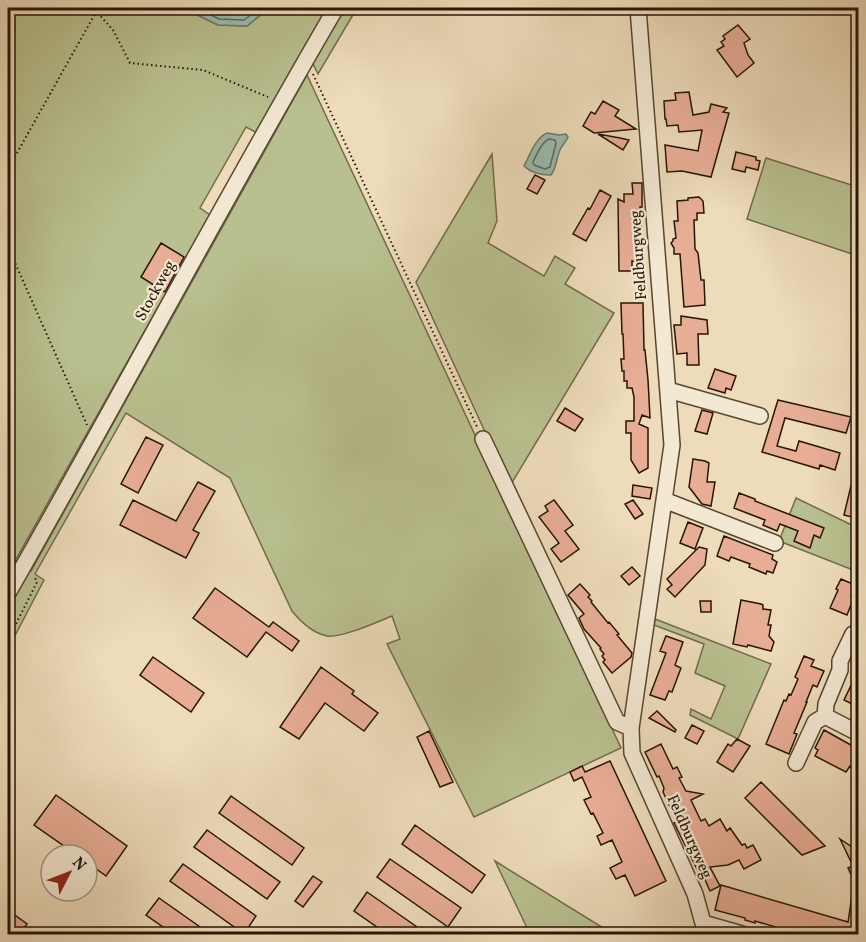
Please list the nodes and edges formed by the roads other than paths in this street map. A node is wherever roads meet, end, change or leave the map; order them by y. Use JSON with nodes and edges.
{"nodes":[{"id":1,"x":336,"y":8,"type":"edge"},
{"id":2,"x":638,"y":8,"type":"edge"},
{"id":3,"x":668,"y":390,"type":"junction"},
{"id":4,"x":760,"y":416,"type":"dead end"},
{"id":5,"x":483,"y":439,"type":"road end"},
{"id":6,"x":664,"y":500,"type":"junction"},
{"id":7,"x":775,"y":543,"type":"dead end"},
{"id":8,"x":8,"y":593,"type":"edge"},
{"id":9,"x":853,"y":634,"type":"dead end"},
{"id":10,"x":825,"y":716,"type":"junction"},
{"id":11,"x":631,"y":729,"type":"junction"},
{"id":12,"x":858,"y":733,"type":"edge"},
{"id":13,"x":796,"y":764,"type":"dead end"},
{"id":14,"x":742,"y":934,"type":"edge"}],
"edges":[{"from":1,"to":8,"type":"street","name":"Stockweg"},
{"from":2,"to":3,"type":"street","name":"Feldburgweg"},
{"from":3,"to":4,"type":"street"},
{"from":3,"to":6,"type":"street","name":"Feldburgweg"},
{"from":5,"to":11,"type":"street"},
{"from":6,"to":7,"type":"street"},
{"from":6,"to":11,"type":"street","name":"Feldburgweg"},
{"from":9,"to":10,"type":"street"},
{"from":10,"to":12,"type":"street"},
{"from":10,"to":13,"type":"street"},
{"from":11,"to":14,"type":"street","name":"Feldburgweg"}]}
